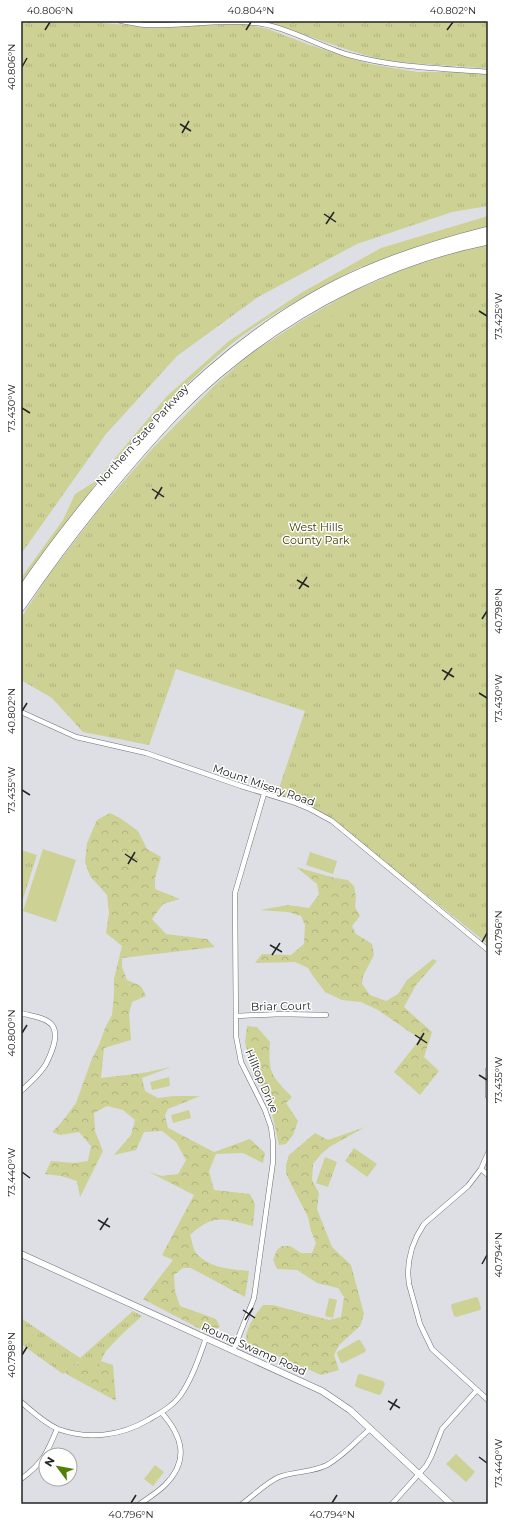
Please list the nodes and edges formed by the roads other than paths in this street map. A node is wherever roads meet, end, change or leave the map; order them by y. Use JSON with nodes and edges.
{"nodes":[{"id":1,"x":121,"y":21,"type":"edge"},
{"id":2,"x":488,"y":72,"type":"edge"},
{"id":3,"x":488,"y":231,"type":"edge"},
{"id":4,"x":488,"y":240,"type":"edge"},
{"id":5,"x":21,"y":592,"type":"edge"},
{"id":6,"x":21,"y":606,"type":"edge"},
{"id":7,"x":21,"y":712,"type":"edge"},
{"id":8,"x":264,"y":794,"type":"junction"},
{"id":9,"x":488,"y":950,"type":"edge"},
{"id":10,"x":21,"y":1013,"type":"edge"},
{"id":11,"x":326,"y":1015,"type":"dead end"},
{"id":12,"x":236,"y":1016,"type":"junction"},
{"id":13,"x":488,"y":1070,"type":"edge"},
{"id":14,"x":21,"y":1091,"type":"edge"},
{"id":15,"x":488,"y":1096,"type":"edge"},
{"id":16,"x":488,"y":1153,"type":"edge"},
{"id":17,"x":481,"y":1169,"type":"junction"},
{"id":18,"x":488,"y":1175,"type":"edge"},
{"id":19,"x":21,"y":1254,"type":"edge"},
{"id":20,"x":206,"y":1338,"type":"junction"},
{"id":21,"x":233,"y":1351,"type":"junction"},
{"id":22,"x":477,"y":1390,"type":"junction"},
{"id":23,"x":488,"y":1400,"type":"edge"},
{"id":24,"x":21,"y":1402,"type":"edge"},
{"id":25,"x":162,"y":1412,"type":"junction"},
{"id":26,"x":58,"y":1429,"type":"junction"},
{"id":27,"x":370,"y":1429,"type":"junction"},
{"id":28,"x":418,"y":1475,"type":"junction"},
{"id":29,"x":21,"y":1479,"type":"edge"},
{"id":30,"x":140,"y":1504,"type":"edge"},
{"id":31,"x":242,"y":1504,"type":"edge"},
{"id":32,"x":392,"y":1504,"type":"edge"},
{"id":33,"x":451,"y":1504,"type":"edge"}],
"edges":[{"from":1,"to":2,"type":"street"},
{"from":3,"to":5,"type":"highway","name":"Northern State Parkway"},
{"from":4,"to":6,"type":"highway","name":"Northern State Parkway"},
{"from":7,"to":8,"type":"street","name":"Mount Misery Road"},
{"from":8,"to":9,"type":"street","name":"Mount Misery Road"},
{"from":8,"to":12,"type":"street","name":"Hilltop Drive"},
{"from":10,"to":14,"type":"street"},
{"from":11,"to":12,"type":"street","name":"Briar Court"},
{"from":12,"to":21,"type":"street","name":"Hilltop Drive"},
{"from":13,"to":15,"type":"street"},
{"from":16,"to":17,"type":"street"},
{"from":17,"to":18,"type":"street"},
{"from":17,"to":22,"type":"street"},
{"from":19,"to":20,"type":"street","name":"Round Swamp Road"},
{"from":20,"to":21,"type":"street","name":"Round Swamp Road"},
{"from":20,"to":25,"type":"street"},
{"from":21,"to":27,"type":"street","name":"Round Swamp Road"},
{"from":22,"to":23,"type":"street"},
{"from":22,"to":28,"type":"street"},
{"from":24,"to":26,"type":"street"},
{"from":25,"to":26,"type":"street"},
{"from":25,"to":30,"type":"street"},
{"from":26,"to":29,"type":"street"},
{"from":27,"to":28,"type":"street","name":"Round Swamp Road"},
{"from":27,"to":31,"type":"street"},
{"from":28,"to":32,"type":"street"},
{"from":28,"to":33,"type":"street","name":"Round Swamp Road"}]}
